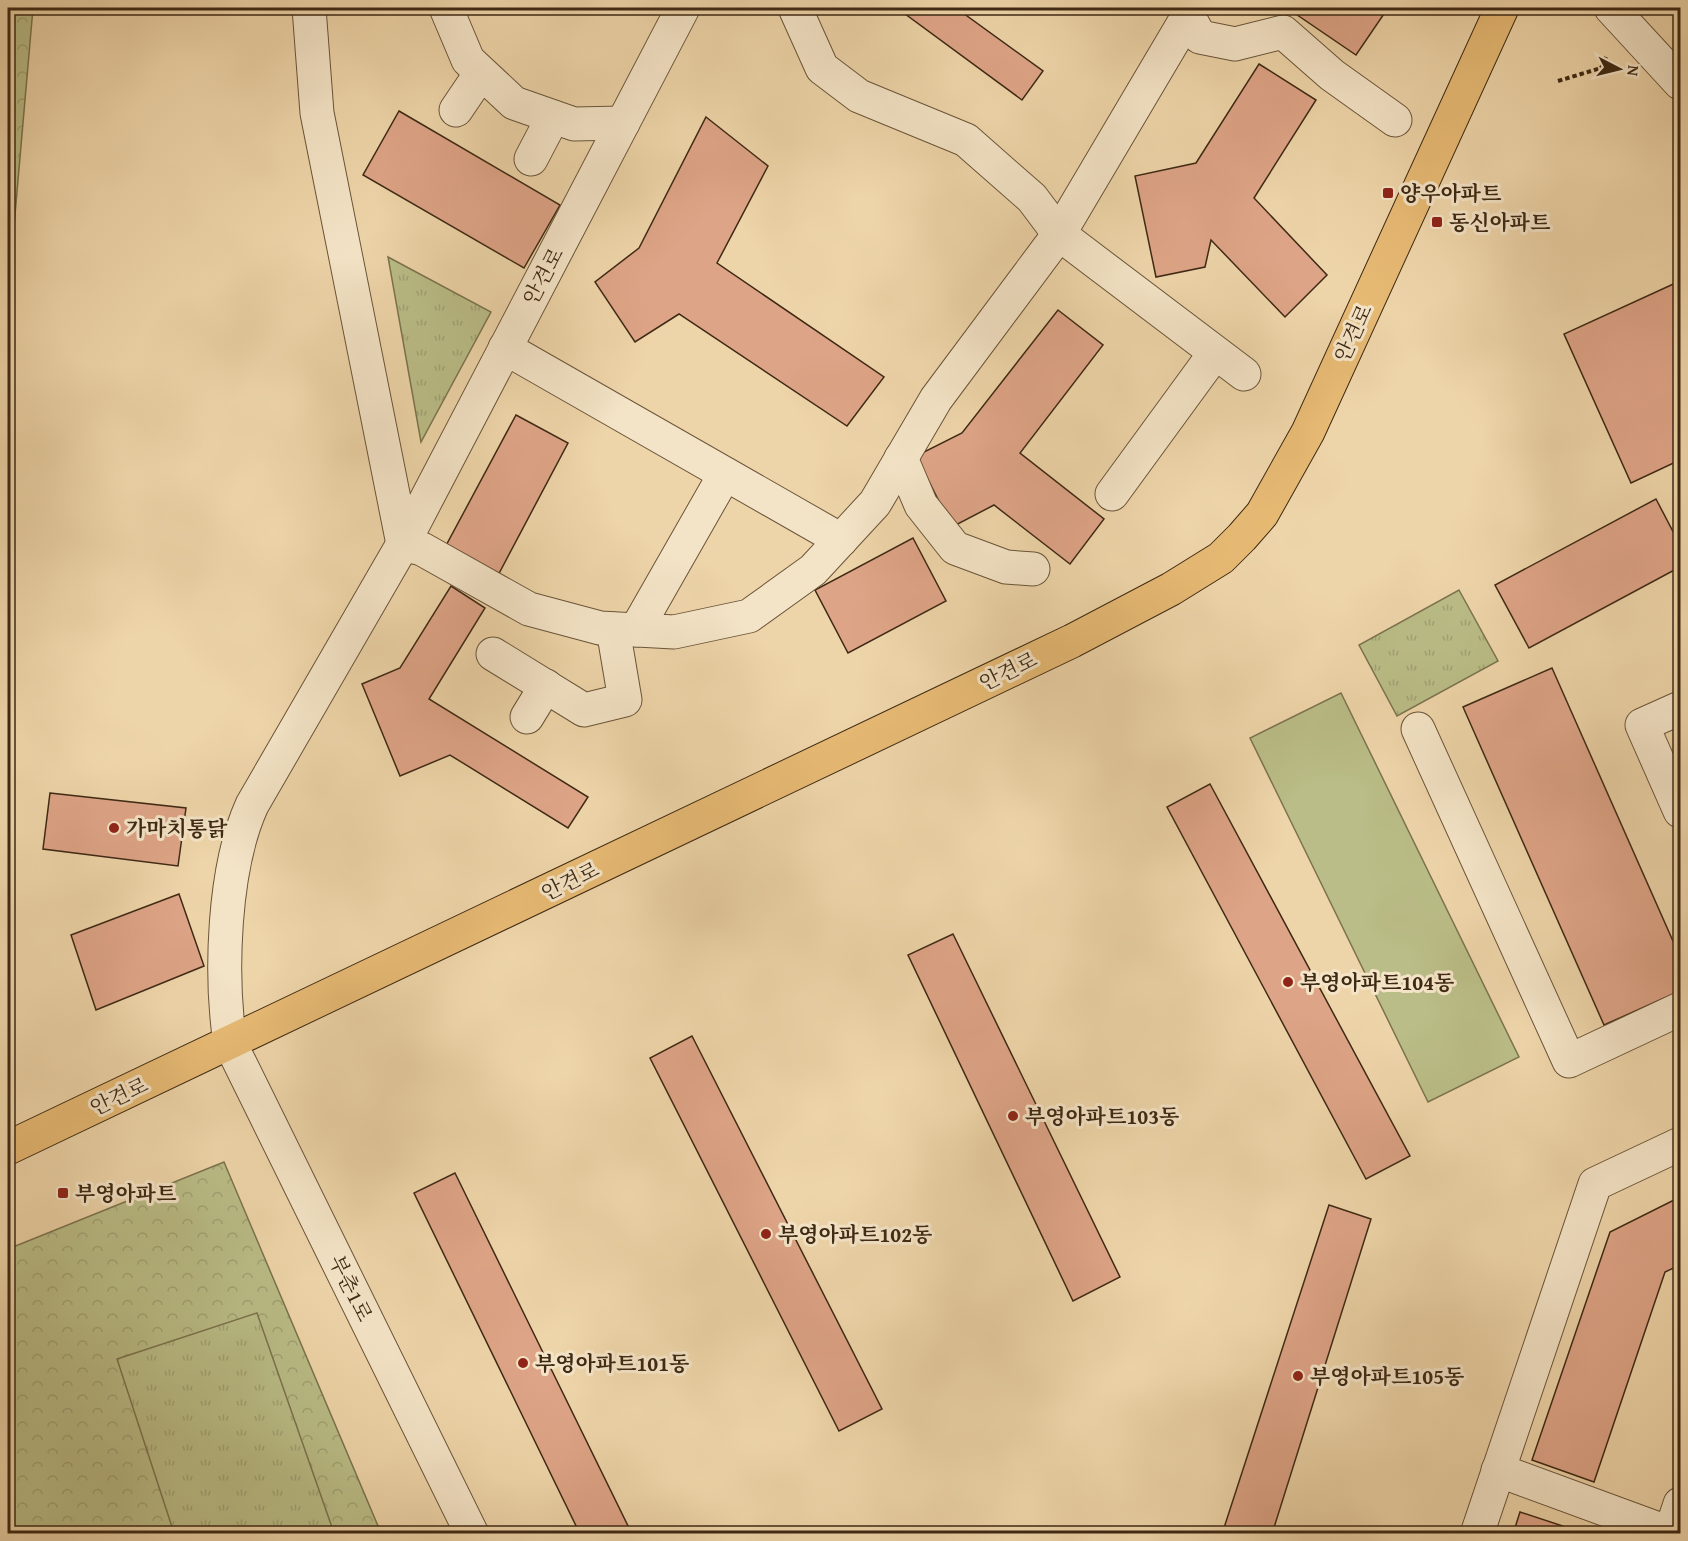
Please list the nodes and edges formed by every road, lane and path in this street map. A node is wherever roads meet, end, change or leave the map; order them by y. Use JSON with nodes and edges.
{"nodes":[{"id":1,"x":309,"y":8,"type":"edge"},
{"id":2,"x":446,"y":8,"type":"edge"},
{"id":3,"x":683,"y":8,"type":"edge"},
{"id":4,"x":795,"y":8,"type":"edge"},
{"id":5,"x":1502,"y":8,"type":"edge"},
{"id":6,"x":1611,"y":8,"type":"edge"},
{"id":7,"x":1186,"y":12,"type":"edge"},
{"id":8,"x":1276,"y":20,"type":"edge"},
{"id":9,"x":481,"y":73,"type":"junction"},
{"id":10,"x":1680,"y":82,"type":"edge"},
{"id":11,"x":456,"y":110,"type":"dead end"},
{"id":12,"x":553,"y":117,"type":"junction"},
{"id":13,"x":1395,"y":120,"type":"dead end"},
{"id":14,"x":623,"y":123,"type":"junction"},
{"id":15,"x":531,"y":159,"type":"dead end"},
{"id":16,"x":1059,"y":234,"type":"junction"},
{"id":17,"x":505,"y":348,"type":"junction"},
{"id":18,"x":1215,"y":353,"type":"junction"},
{"id":19,"x":1244,"y":374,"type":"dead end"},
{"id":20,"x":902,"y":458,"type":"junction"},
{"id":21,"x":725,"y":474,"type":"junction"},
{"id":22,"x":1112,"y":494,"type":"dead end"},
{"id":23,"x":841,"y":540,"type":"junction"},
{"id":24,"x":403,"y":544,"type":"junction"},
{"id":25,"x":1033,"y":569,"type":"dead end"},
{"id":26,"x":625,"y":629,"type":"junction"},
{"id":27,"x":493,"y":654,"type":"dead end"},
{"id":28,"x":546,"y":686,"type":"junction"},
{"id":29,"x":1680,"y":708,"type":"edge"},
{"id":30,"x":527,"y":717,"type":"dead end"},
{"id":31,"x":1418,"y":729,"type":"dead end"},
{"id":32,"x":1680,"y":811,"type":"edge"},
{"id":33,"x":1680,"y":1009,"type":"edge"},
{"id":34,"x":231,"y":1043,"type":"junction"},
{"id":35,"x":1680,"y":1144,"type":"edge"},
{"id":36,"x":8,"y":1148,"type":"edge"},
{"id":37,"x":1498,"y":1470,"type":"junction"},
{"id":38,"x":1680,"y":1504,"type":"edge"},
{"id":39,"x":472,"y":1533,"type":"edge"},
{"id":40,"x":1477,"y":1533,"type":"edge"},
{"id":41,"x":1671,"y":1533,"type":"edge"}],
"edges":[{"from":1,"to":24,"type":"street"},
{"from":2,"to":9,"type":"street"},
{"from":3,"to":14,"type":"street","name":"안견로"},
{"from":4,"to":16,"type":"street"},
{"from":5,"to":34,"type":"main road","name":"안견로"},
{"from":6,"to":10,"type":"street"},
{"from":7,"to":8,"type":"street"},
{"from":7,"to":16,"type":"street"},
{"from":8,"to":13,"type":"street"},
{"from":9,"to":11,"type":"street"},
{"from":9,"to":12,"type":"street"},
{"from":12,"to":14,"type":"street"},
{"from":12,"to":15,"type":"street"},
{"from":14,"to":17,"type":"street","name":"안견로"},
{"from":16,"to":18,"type":"street"},
{"from":16,"to":20,"type":"street"},
{"from":17,"to":21,"type":"street"},
{"from":17,"to":24,"type":"street","name":"안견로"},
{"from":18,"to":19,"type":"street"},
{"from":18,"to":22,"type":"street"},
{"from":20,"to":23,"type":"street"},
{"from":20,"to":25,"type":"street"},
{"from":21,"to":23,"type":"street"},
{"from":21,"to":26,"type":"street"},
{"from":23,"to":26,"type":"street"},
{"from":24,"to":26,"type":"street"},
{"from":24,"to":34,"type":"street","name":"안견로"},
{"from":26,"to":28,"type":"street"},
{"from":27,"to":28,"type":"street"},
{"from":28,"to":30,"type":"street"},
{"from":29,"to":32,"type":"street"},
{"from":31,"to":33,"type":"street"},
{"from":34,"to":36,"type":"main road","name":"안견로"},
{"from":34,"to":39,"type":"street","name":"부춘1로"},
{"from":35,"to":37,"type":"street"},
{"from":37,"to":40,"type":"street"},
{"from":37,"to":41,"type":"street"},
{"from":38,"to":41,"type":"street"}]}
